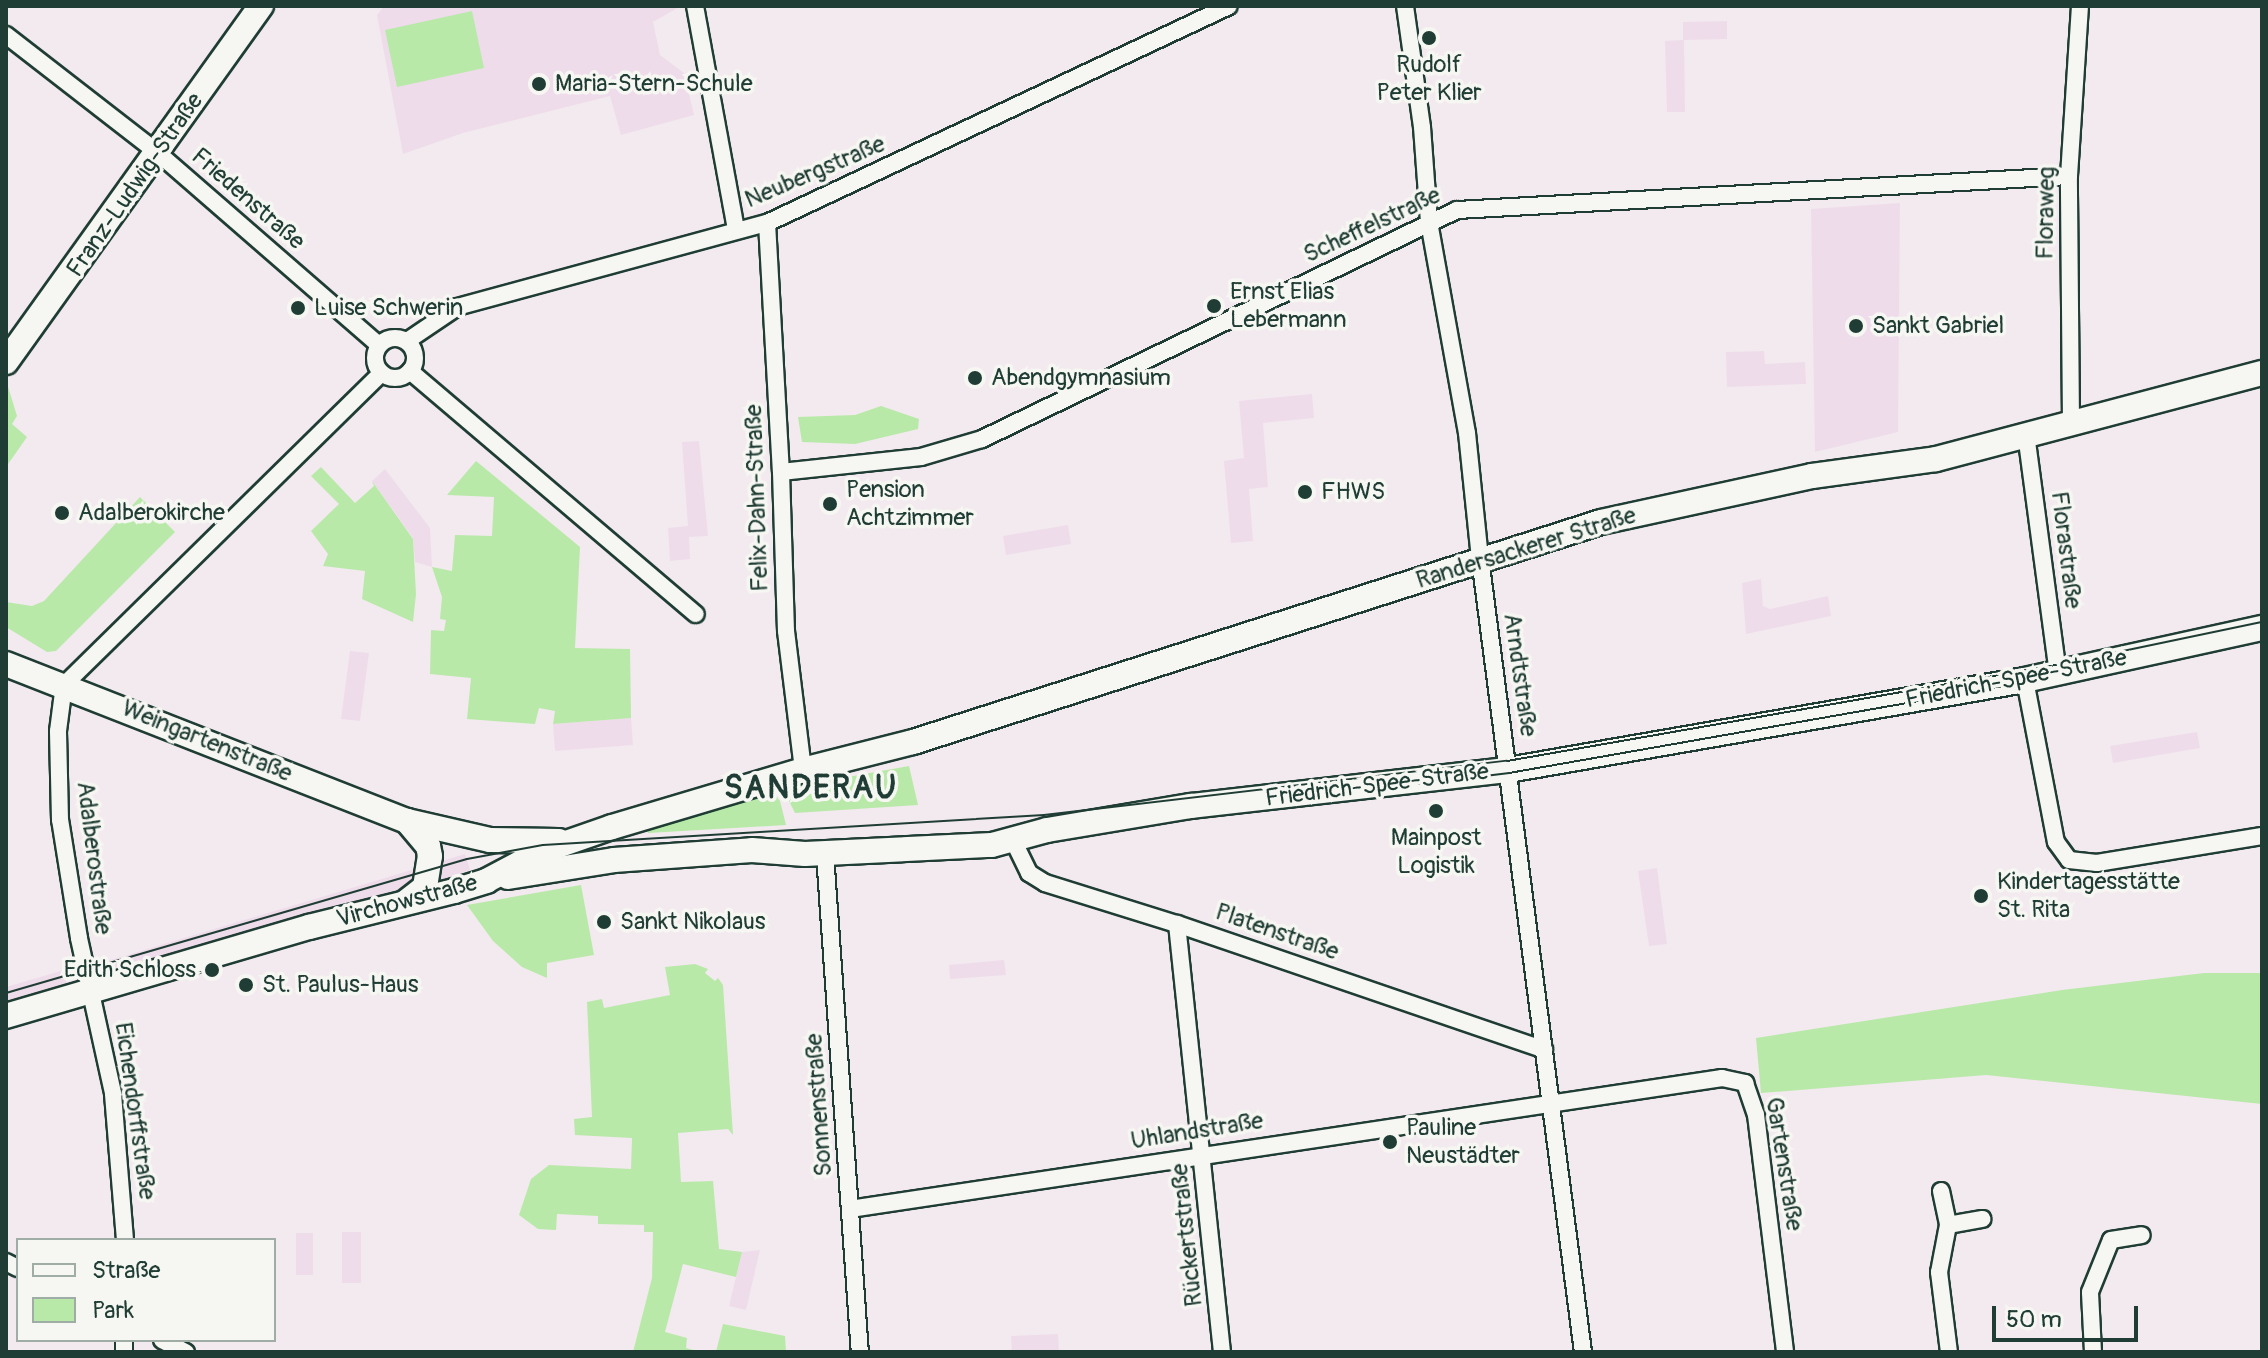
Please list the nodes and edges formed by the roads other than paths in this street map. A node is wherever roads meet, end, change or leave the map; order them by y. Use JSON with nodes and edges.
{"nodes":[{"id":1,"x":261,"y":6,"type":"edge"},
{"id":2,"x":695,"y":6,"type":"edge"},
{"id":3,"x":1405,"y":6,"type":"edge"},
{"id":4,"x":2080,"y":6,"type":"edge"},
{"id":5,"x":1222,"y":7,"type":"edge"},
{"id":6,"x":6,"y":35,"type":"edge"},
{"id":7,"x":158,"y":153,"type":"junction"},
{"id":8,"x":2069,"y":176,"type":"junction"},
{"id":9,"x":1429,"y":222,"type":"junction"},
{"id":10,"x":767,"y":223,"type":"junction"},
{"id":11,"x":736,"y":230,"type":"junction"},
{"id":12,"x":407,"y":341,"type":"junction"},
{"id":13,"x":379,"y":345,"type":"junction"},
{"id":14,"x":6,"y":362,"type":"edge"},
{"id":15,"x":410,"y":371,"type":"junction"},
{"id":16,"x":382,"y":373,"type":"junction"},
{"id":17,"x":2262,"y":373,"type":"edge"},
{"id":18,"x":2071,"y":422,"type":"junction"},
{"id":19,"x":2026,"y":434,"type":"junction"},
{"id":20,"x":781,"y":472,"type":"junction"},
{"id":21,"x":1480,"y":558,"type":"junction"},
{"id":22,"x":696,"y":614,"type":"dead end"},
{"id":23,"x":2262,"y":628,"type":"edge"},
{"id":24,"x":6,"y":664,"type":"edge"},
{"id":25,"x":2058,"y":673,"type":"junction"},
{"id":26,"x":2025,"y":680,"type":"junction"},
{"id":27,"x":64,"y":685,"type":"junction"},
{"id":28,"x":803,"y":770,"type":"junction"},
{"id":29,"x":1508,"y":770,"type":"junction"},
{"id":30,"x":407,"y":821,"type":"junction"},
{"id":31,"x":2262,"y":836,"type":"edge"},
{"id":32,"x":585,"y":837,"type":"junction"},
{"id":33,"x":1013,"y":840,"type":"junction"},
{"id":34,"x":825,"y":854,"type":"junction"},
{"id":35,"x":486,"y":881,"type":"junction"},
{"id":36,"x":404,"y":903,"type":"junction"},
{"id":37,"x":1177,"y":924,"type":"junction"},
{"id":38,"x":92,"y":989,"type":"junction"},
{"id":39,"x":6,"y":1016,"type":"edge"},
{"id":40,"x":1544,"y":1050,"type":"junction"},
{"id":41,"x":1551,"y":1104,"type":"junction"},
{"id":42,"x":1203,"y":1154,"type":"junction"},
{"id":43,"x":1941,"y":1191,"type":"dead end"},
{"id":44,"x":850,"y":1209,"type":"junction"},
{"id":45,"x":1982,"y":1219,"type":"dead end"},
{"id":46,"x":1948,"y":1225,"type":"junction"},
{"id":47,"x":2142,"y":1235,"type":"dead end"},
{"id":48,"x":125,"y":1238,"type":"edge"},
{"id":49,"x":166,"y":1342,"type":"edge"},
{"id":50,"x":186,"y":1352,"type":"edge"},
{"id":51,"x":860,"y":1352,"type":"edge"},
{"id":52,"x":1222,"y":1352,"type":"edge"},
{"id":53,"x":1583,"y":1352,"type":"edge"},
{"id":54,"x":1785,"y":1352,"type":"edge"},
{"id":55,"x":1949,"y":1352,"type":"edge"},
{"id":56,"x":2093,"y":1352,"type":"edge"}],
"edges":[{"from":1,"to":7,"type":"street","name":"Franz-Ludwig-Straße"},
{"from":2,"to":11,"type":"street"},
{"from":3,"to":9,"type":"street","name":"Arndtstraße"},
{"from":4,"to":8,"type":"street","name":"Floraweg"},
{"from":5,"to":10,"type":"street","name":"Neubergstraße"},
{"from":6,"to":7,"type":"street","name":"Friedenstraße"},
{"from":7,"to":13,"type":"street","name":"Friedenstraße"},
{"from":7,"to":14,"type":"street","name":"Franz-Ludwig-Straße"},
{"from":8,"to":9,"type":"street","name":"Scheffelstraße"},
{"from":8,"to":18,"type":"street","name":"Floraweg"},
{"from":9,"to":20,"type":"street","name":"Scheffelstraße"},
{"from":9,"to":21,"type":"street","name":"Arndtstraße"},
{"from":10,"to":11,"type":"street","name":"Neubergstraße"},
{"from":10,"to":20,"type":"street","name":"Felix-Dahn-Straße"},
{"from":11,"to":12,"type":"street","name":"Neubergstraße"},
{"from":12,"to":13,"type":"street"},
{"from":12,"to":15,"type":"street"},
{"from":13,"to":16,"type":"street"},
{"from":15,"to":16,"type":"street"},
{"from":15,"to":22,"type":"street"},
{"from":16,"to":27,"type":"street"},
{"from":17,"to":18,"type":"street","name":"Randersackerer Straße"},
{"from":18,"to":19,"type":"street","name":"Randersackerer Straße"},
{"from":19,"to":21,"type":"street","name":"Randersackerer Straße"},
{"from":19,"to":25,"type":"street","name":"Florastraße"},
{"from":20,"to":28,"type":"street","name":"Felix-Dahn-Straße"},
{"from":21,"to":28,"type":"street","name":"Randersackerer Straße"},
{"from":21,"to":29,"type":"street","name":"Arndtstraße"},
{"from":23,"to":25,"type":"street","name":"Friedrich-Spee-Straße"},
{"from":24,"to":27,"type":"street","name":"Weingartenstraße"},
{"from":25,"to":26,"type":"street","name":"Friedrich-Spee-Straße"},
{"from":26,"to":29,"type":"street","name":"Friedrich-Spee-Straße"},
{"from":26,"to":31,"type":"street"},
{"from":27,"to":30,"type":"street","name":"Weingartenstraße"},
{"from":27,"to":38,"type":"street","name":"Adalberostraße"},
{"from":28,"to":32,"type":"street","name":"Virchowstraße"},
{"from":29,"to":33,"type":"street","name":"Friedrich-Spee-Straße"},
{"from":29,"to":40,"type":"street","name":"Arndtstraße"},
{"from":30,"to":32,"type":"street","name":"Weingartenstraße"},
{"from":30,"to":36,"type":"street"},
{"from":32,"to":35,"type":"street","name":"Virchowstraße"},
{"from":33,"to":34,"type":"street","name":"Friedrich-Spee-Straße"},
{"from":33,"to":37,"type":"street","name":"Platenstraße"},
{"from":34,"to":35,"type":"street","name":"Friedrich-Spee-Straße"},
{"from":34,"to":44,"type":"street","name":"Sonnenstraße"},
{"from":35,"to":36,"type":"street","name":"Virchowstraße"},
{"from":36,"to":38,"type":"street","name":"Virchowstraße"},
{"from":37,"to":40,"type":"street","name":"Platenstraße"},
{"from":37,"to":42,"type":"street","name":"Rückertstraße"},
{"from":38,"to":39,"type":"street","name":"Virchowstraße"},
{"from":38,"to":48,"type":"street","name":"Eichendorffstraße"},
{"from":40,"to":41,"type":"street","name":"Arndtstraße"},
{"from":41,"to":42,"type":"street","name":"Uhlandstraße"},
{"from":41,"to":53,"type":"street","name":"Arndtstraße"},
{"from":41,"to":54,"type":"street","name":"Gartenstraße"},
{"from":42,"to":44,"type":"street","name":"Uhlandstraße"},
{"from":42,"to":52,"type":"street","name":"Rückertstraße"},
{"from":43,"to":46,"type":"street"},
{"from":44,"to":51,"type":"street","name":"Sonnenstraße"},
{"from":45,"to":46,"type":"street"},
{"from":46,"to":55,"type":"street"},
{"from":47,"to":56,"type":"street"},
{"from":49,"to":50,"type":"street"}]}
